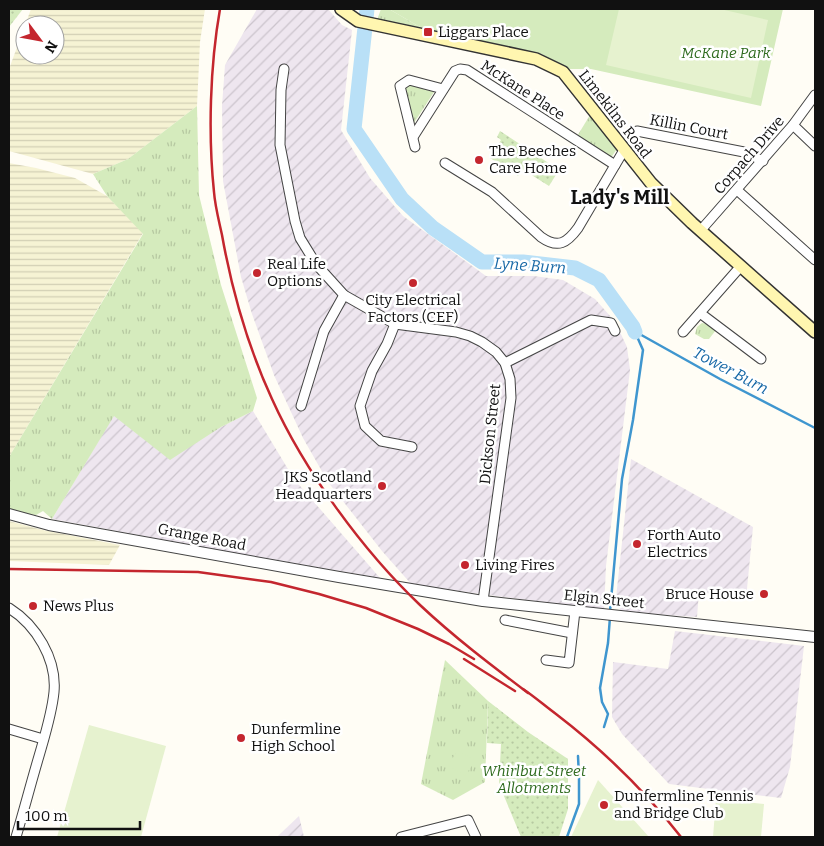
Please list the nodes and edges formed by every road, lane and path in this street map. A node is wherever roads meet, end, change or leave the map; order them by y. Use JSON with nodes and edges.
{"nodes":[{"id":1,"x":341,"y":9,"type":"edge"},
{"id":2,"x":284,"y":69,"type":"dead end"},
{"id":3,"x":443,"y":89,"type":"junction"},
{"id":4,"x":815,"y":95,"type":"edge"},
{"id":5,"x":793,"y":125,"type":"junction"},
{"id":6,"x":637,"y":131,"type":"dead end"},
{"id":7,"x":412,"y":137,"type":"junction"},
{"id":8,"x":815,"y":146,"type":"edge"},
{"id":9,"x":415,"y":147,"type":"dead end"},
{"id":10,"x":624,"y":150,"type":"junction"},
{"id":11,"x":763,"y":161,"type":"junction"},
{"id":12,"x":445,"y":164,"type":"dead end"},
{"id":13,"x":614,"y":165,"type":"junction"},
{"id":14,"x":737,"y":190,"type":"junction"},
{"id":15,"x":701,"y":230,"type":"junction"},
{"id":16,"x":815,"y":260,"type":"edge"},
{"id":17,"x":741,"y":266,"type":"junction"},
{"id":18,"x":344,"y":295,"type":"junction"},
{"id":19,"x":700,"y":313,"type":"junction"},
{"id":20,"x":395,"y":324,"type":"junction"},
{"id":21,"x":615,"y":331,"type":"dead end"},
{"id":22,"x":683,"y":332,"type":"dead end"},
{"id":23,"x":815,"y":332,"type":"edge"},
{"id":24,"x":761,"y":359,"type":"dead end"},
{"id":25,"x":505,"y":363,"type":"junction"},
{"id":26,"x":301,"y":406,"type":"dead end"},
{"id":27,"x":412,"y":447,"type":"dead end"},
{"id":28,"x":9,"y":514,"type":"edge"},
{"id":29,"x":391,"y":585,"type":"joint"},
{"id":30,"x":483,"y":600,"type":"junction"},
{"id":31,"x":9,"y":608,"type":"edge"},
{"id":32,"x":575,"y":611,"type":"junction"},
{"id":33,"x":505,"y":620,"type":"dead end"},
{"id":34,"x":572,"y":633,"type":"junction"},
{"id":35,"x":815,"y":637,"type":"edge"},
{"id":36,"x":546,"y":660,"type":"dead end"},
{"id":37,"x":9,"y":729,"type":"edge"},
{"id":38,"x":44,"y":739,"type":"junction"},
{"id":39,"x":9,"y":824,"type":"edge"},
{"id":40,"x":19,"y":826,"type":"junction"},
{"id":41,"x":16,"y":837,"type":"edge"},
{"id":42,"x":400,"y":837,"type":"edge"},
{"id":43,"x":476,"y":837,"type":"edge"}],
"edges":[{"from":1,"to":10,"type":"main road","name":"Limekilns Road"},
{"from":2,"to":18,"type":"street","name":"Dickson Street"},
{"from":3,"to":7,"type":"street","name":"McKane Place"},
{"from":3,"to":7,"type":"street"},
{"from":3,"to":13,"type":"street","name":"McKane Place"},
{"from":4,"to":5,"type":"street","name":"Corpach Drive"},
{"from":5,"to":8,"type":"street"},
{"from":5,"to":11,"type":"street","name":"Corpach Drive"},
{"from":6,"to":11,"type":"street","name":"Killin Court"},
{"from":7,"to":9,"type":"street"},
{"from":10,"to":13,"type":"street"},
{"from":10,"to":15,"type":"main road","name":"Limekilns Road"},
{"from":11,"to":14,"type":"street","name":"Corpach Drive"},
{"from":12,"to":13,"type":"street"},
{"from":14,"to":15,"type":"street","name":"Corpach Drive"},
{"from":14,"to":16,"type":"street"},
{"from":15,"to":17,"type":"main road","name":"Limekilns Road"},
{"from":17,"to":19,"type":"street"},
{"from":17,"to":23,"type":"main road","name":"Limekilns Road"},
{"from":18,"to":20,"type":"street","name":"Dickson Street"},
{"from":18,"to":26,"type":"street"},
{"from":19,"to":22,"type":"street"},
{"from":19,"to":24,"type":"street"},
{"from":20,"to":25,"type":"street","name":"Dickson Street"},
{"from":20,"to":27,"type":"street"},
{"from":21,"to":25,"type":"street"},
{"from":25,"to":30,"type":"street","name":"Dickson Street"},
{"from":28,"to":29,"type":"street","name":"Grange Road"},
{"from":29,"to":30,"type":"street","name":"Elgin Street"},
{"from":30,"to":32,"type":"street","name":"Elgin Street"},
{"from":31,"to":38,"type":"street"},
{"from":32,"to":34,"type":"street"},
{"from":32,"to":35,"type":"street","name":"Elgin Street"},
{"from":33,"to":34,"type":"street"},
{"from":34,"to":36,"type":"street"},
{"from":37,"to":38,"type":"street"},
{"from":38,"to":40,"type":"street"},
{"from":39,"to":40,"type":"street"},
{"from":40,"to":41,"type":"street"},
{"from":42,"to":43,"type":"street"}]}
